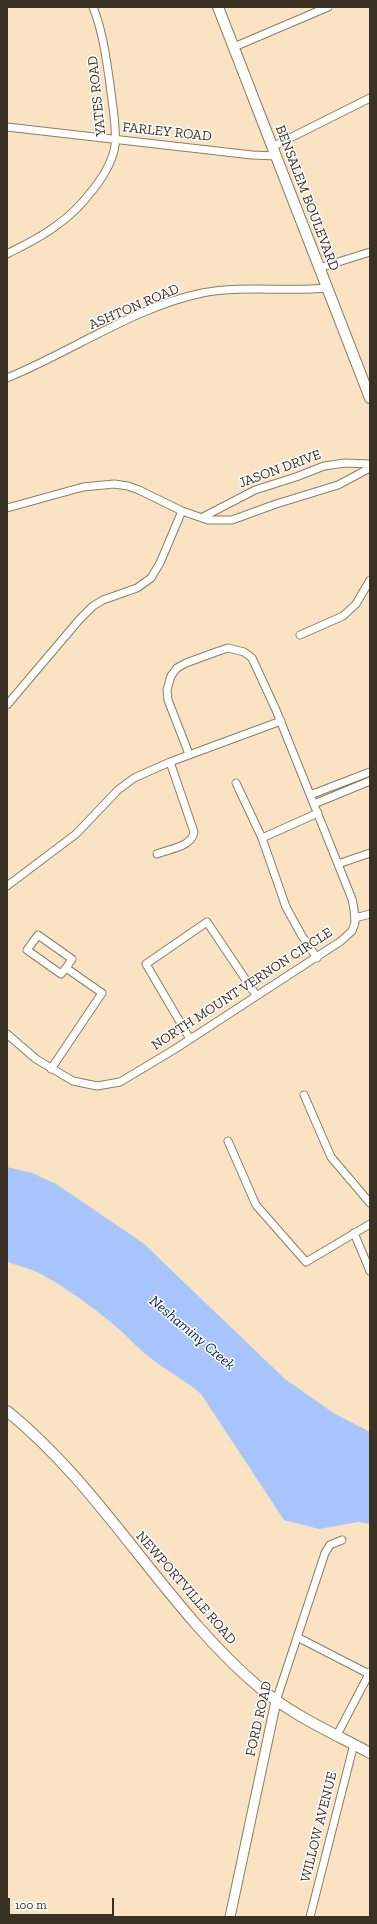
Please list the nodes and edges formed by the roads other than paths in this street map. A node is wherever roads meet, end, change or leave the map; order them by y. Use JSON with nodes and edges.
{"nodes":[{"id":1,"x":93,"y":7,"type":"edge"},
{"id":2,"x":218,"y":7,"type":"edge"},
{"id":3,"x":328,"y":7,"type":"edge"},
{"id":4,"x":234,"y":47,"type":"junction"},
{"id":5,"x":370,"y":98,"type":"edge"},
{"id":6,"x":7,"y":127,"type":"edge"},
{"id":7,"x":115,"y":139,"type":"junction"},
{"id":8,"x":274,"y":151,"type":"junction"},
{"id":9,"x":370,"y":252,"type":"edge"},
{"id":10,"x":7,"y":254,"type":"edge"},
{"id":11,"x":319,"y":268,"type":"junction"},
{"id":12,"x":327,"y":288,"type":"junction"},
{"id":13,"x":7,"y":378,"type":"edge"},
{"id":14,"x":370,"y":398,"type":"edge"},
{"id":15,"x":370,"y":464,"type":"edge"},
{"id":16,"x":370,"y":468,"type":"edge"},
{"id":17,"x":7,"y":508,"type":"edge"},
{"id":18,"x":182,"y":511,"type":"junction"},
{"id":19,"x":203,"y":517,"type":"junction"},
{"id":20,"x":370,"y":580,"type":"edge"},
{"id":21,"x":300,"y":635,"type":"dead end"},
{"id":22,"x":7,"y":705,"type":"edge"},
{"id":23,"x":281,"y":720,"type":"junction"},
{"id":24,"x":189,"y":754,"type":"junction"},
{"id":25,"x":170,"y":762,"type":"junction"},
{"id":26,"x":370,"y":772,"type":"edge"},
{"id":27,"x":370,"y":781,"type":"edge"},
{"id":28,"x":236,"y":783,"type":"dead end"},
{"id":29,"x":310,"y":795,"type":"junction"},
{"id":30,"x":314,"y":804,"type":"junction"},
{"id":31,"x":318,"y":813,"type":"junction"},
{"id":32,"x":262,"y":838,"type":"junction"},
{"id":33,"x":370,"y":853,"type":"edge"},
{"id":34,"x":157,"y":854,"type":"dead end"},
{"id":35,"x":338,"y":864,"type":"junction"},
{"id":36,"x":7,"y":886,"type":"edge"},
{"id":37,"x":370,"y":914,"type":"edge"},
{"id":38,"x":355,"y":918,"type":"junction"},
{"id":39,"x":316,"y":958,"type":"junction"},
{"id":40,"x":66,"y":968,"type":"junction"},
{"id":41,"x":256,"y":995,"type":"junction"},
{"id":42,"x":7,"y":1034,"type":"edge"},
{"id":43,"x":190,"y":1039,"type":"junction"},
{"id":44,"x":51,"y":1069,"type":"junction"},
{"id":45,"x":304,"y":1095,"type":"dead end"},
{"id":46,"x":228,"y":1141,"type":"dead end"},
{"id":47,"x":370,"y":1203,"type":"edge"},
{"id":48,"x":370,"y":1224,"type":"edge"},
{"id":49,"x":354,"y":1233,"type":"junction"},
{"id":50,"x":370,"y":1271,"type":"edge"},
{"id":51,"x":7,"y":1411,"type":"edge"},
{"id":52,"x":342,"y":1540,"type":"dead end"},
{"id":53,"x":297,"y":1637,"type":"junction"},
{"id":54,"x":369,"y":1673,"type":"edge"},
{"id":55,"x":276,"y":1701,"type":"junction"},
{"id":56,"x":337,"y":1735,"type":"junction"},
{"id":57,"x":354,"y":1744,"type":"junction"},
{"id":58,"x":370,"y":1752,"type":"edge"},
{"id":59,"x":230,"y":1917,"type":"edge"},
{"id":60,"x":310,"y":1917,"type":"edge"}],
"edges":[{"from":1,"to":7,"type":"street","name":"YATES ROAD"},
{"from":2,"to":4,"type":"main road","name":"BENSALEM BOULEVARD"},
{"from":3,"to":4,"type":"street"},
{"from":4,"to":8,"type":"main road","name":"BENSALEM BOULEVARD"},
{"from":5,"to":8,"type":"street"},
{"from":6,"to":7,"type":"street","name":"FARLEY ROAD"},
{"from":7,"to":8,"type":"street","name":"FARLEY ROAD"},
{"from":7,"to":10,"type":"street","name":"YATES ROAD"},
{"from":8,"to":11,"type":"main road","name":"BENSALEM BOULEVARD"},
{"from":9,"to":11,"type":"street"},
{"from":11,"to":12,"type":"main road","name":"BENSALEM BOULEVARD"},
{"from":12,"to":13,"type":"street","name":"ASHTON ROAD"},
{"from":12,"to":14,"type":"main road","name":"BENSALEM BOULEVARD"},
{"from":15,"to":19,"type":"street","name":"JASON DRIVE"},
{"from":16,"to":19,"type":"street"},
{"from":17,"to":18,"type":"street"},
{"from":18,"to":19,"type":"street"},
{"from":18,"to":22,"type":"street"},
{"from":20,"to":21,"type":"street"},
{"from":23,"to":24,"type":"street"},
{"from":23,"to":24,"type":"street"},
{"from":23,"to":29,"type":"street"},
{"from":24,"to":25,"type":"street"},
{"from":25,"to":34,"type":"street"},
{"from":25,"to":36,"type":"street"},
{"from":26,"to":29,"type":"street"},
{"from":27,"to":30,"type":"street"},
{"from":28,"to":32,"type":"street"},
{"from":29,"to":30,"type":"street"},
{"from":30,"to":31,"type":"street"},
{"from":31,"to":32,"type":"street"},
{"from":31,"to":35,"type":"street"},
{"from":32,"to":39,"type":"street"},
{"from":33,"to":35,"type":"street"},
{"from":35,"to":38,"type":"street"},
{"from":37,"to":38,"type":"street"},
{"from":38,"to":39,"type":"street","name":"NORTH MOUNT VERNON CIRCLE"},
{"from":39,"to":41,"type":"street","name":"NORTH MOUNT VERNON CIRCLE"},
{"from":40,"to":40,"type":"street"},
{"from":40,"to":44,"type":"street"},
{"from":41,"to":43,"type":"street","name":"NORTH MOUNT VERNON CIRCLE"},
{"from":41,"to":43,"type":"street"},
{"from":42,"to":44,"type":"street","name":"NORTH MOUNT VERNON CIRCLE"},
{"from":43,"to":44,"type":"street","name":"NORTH MOUNT VERNON CIRCLE"},
{"from":45,"to":47,"type":"street"},
{"from":46,"to":49,"type":"street"},
{"from":48,"to":49,"type":"street"},
{"from":49,"to":50,"type":"street"},
{"from":51,"to":55,"type":"main road","name":"NEWPORTVILLE ROAD"},
{"from":52,"to":53,"type":"street","name":"FORD ROAD"},
{"from":53,"to":54,"type":"street"},
{"from":53,"to":55,"type":"street","name":"FORD ROAD"},
{"from":54,"to":56,"type":"street"},
{"from":55,"to":56,"type":"main road","name":"NEWPORTVILLE ROAD"},
{"from":55,"to":59,"type":"street","name":"FORD ROAD"},
{"from":56,"to":57,"type":"main road","name":"NEWPORTVILLE ROAD"},
{"from":57,"to":58,"type":"main road","name":"NEWPORTVILLE ROAD"},
{"from":57,"to":60,"type":"street","name":"WILLOW AVENUE"}]}
